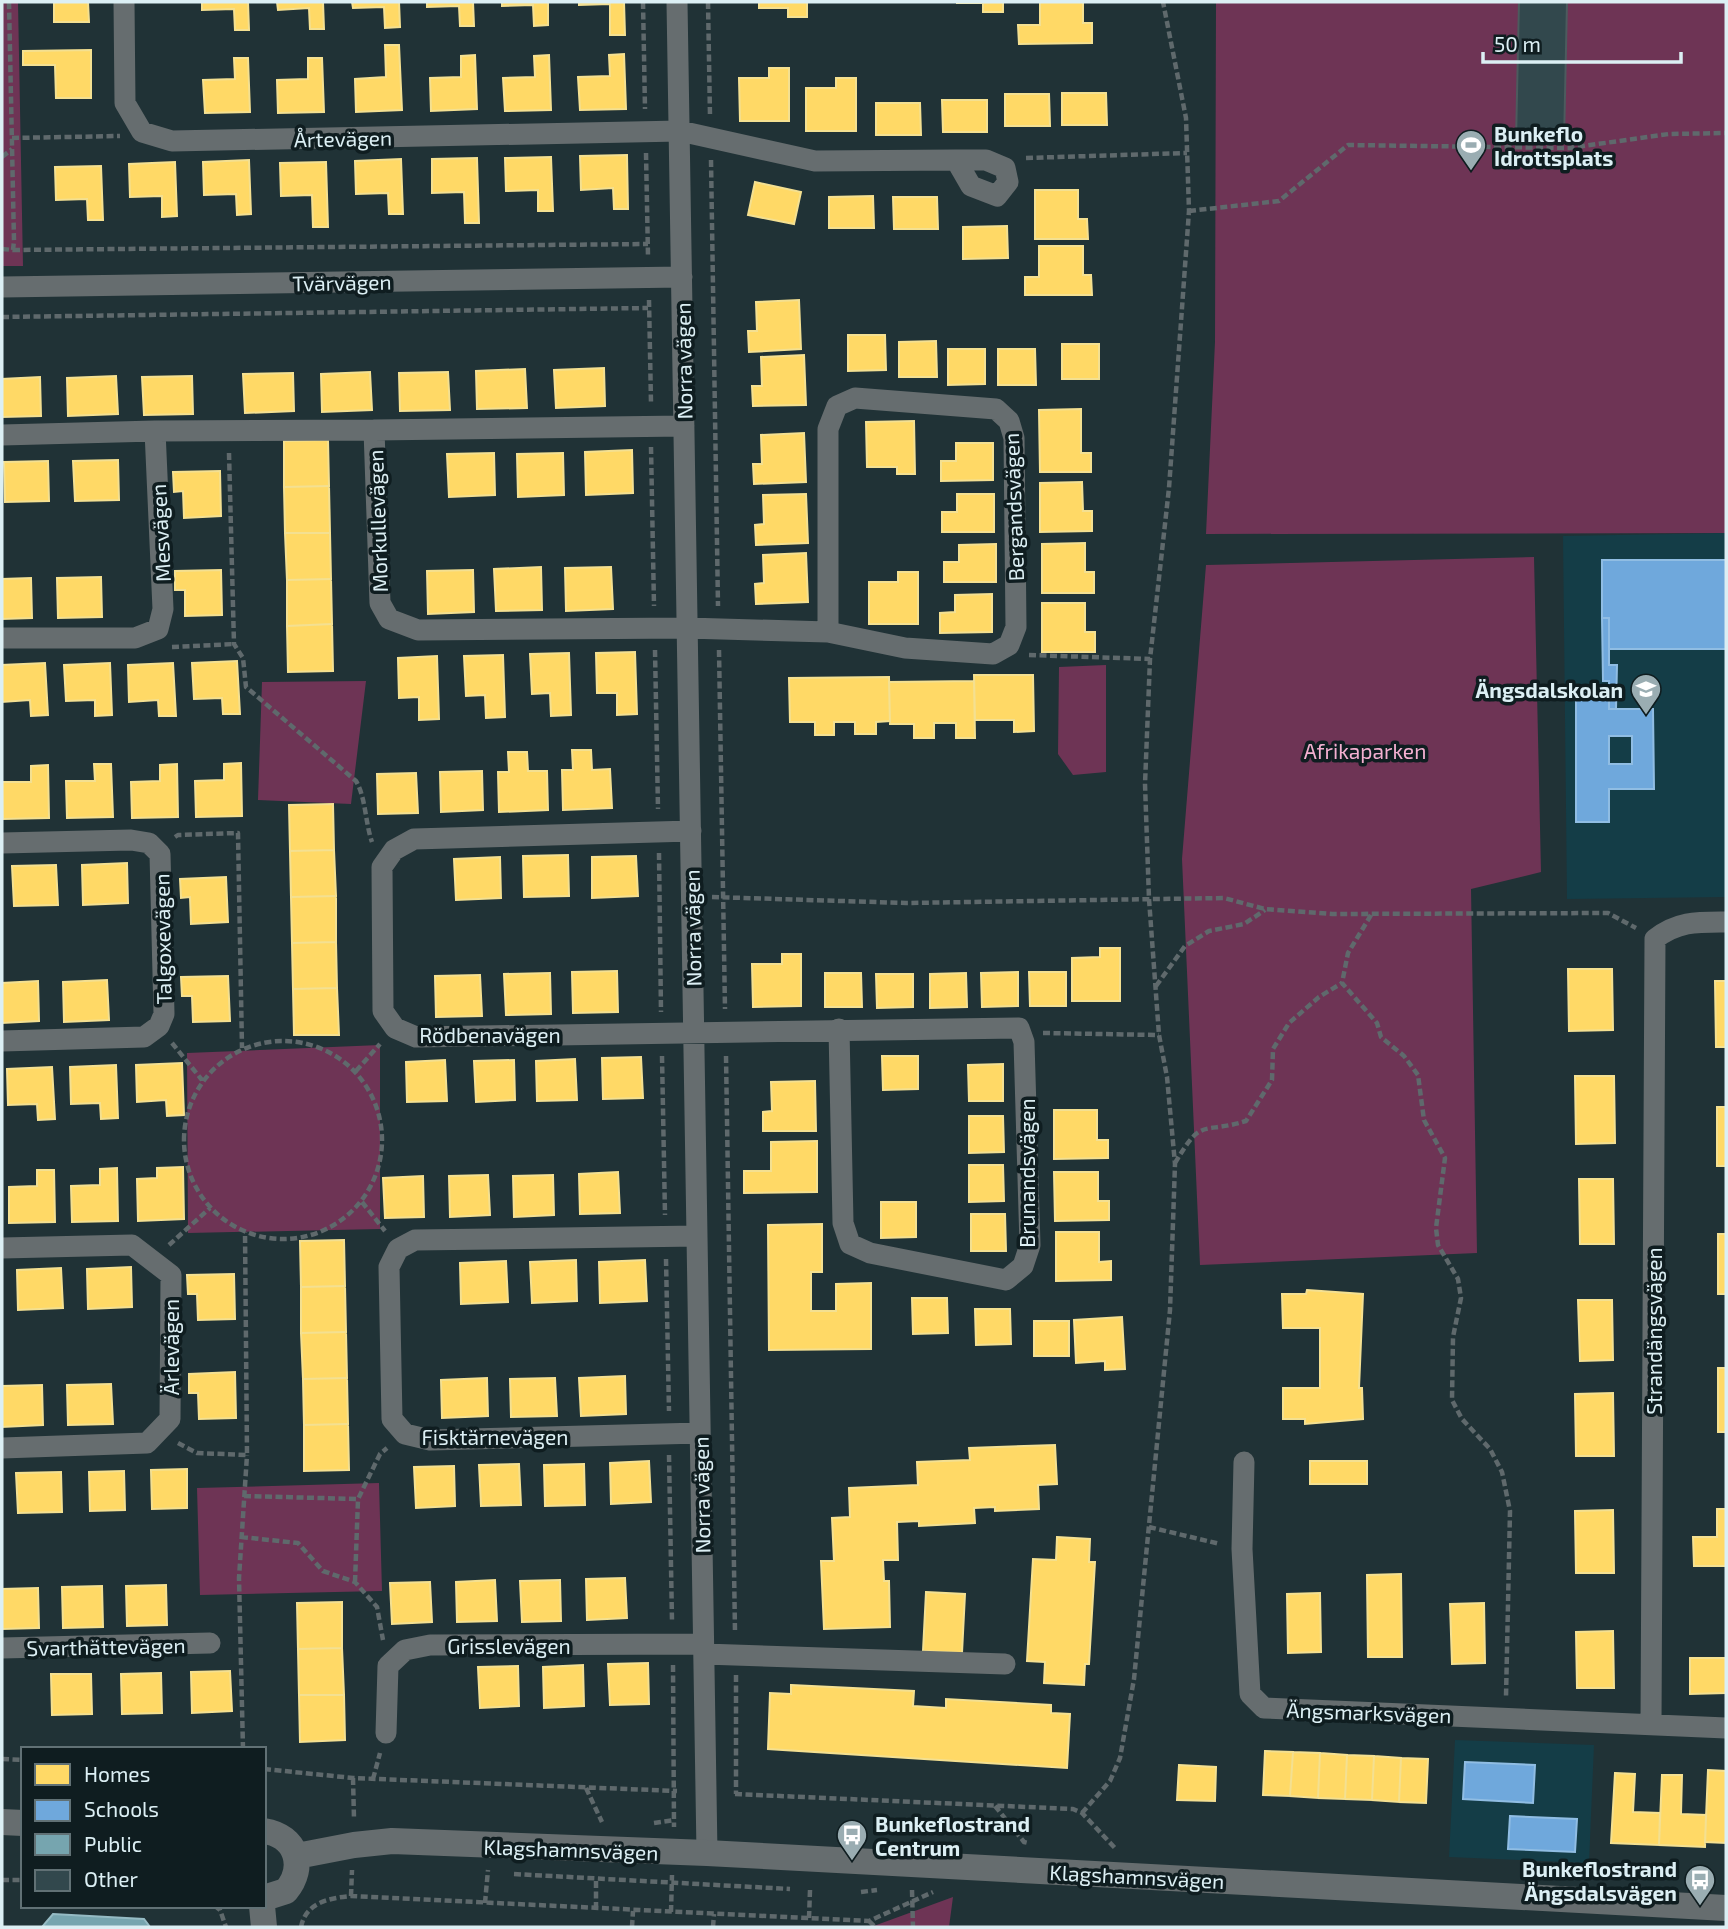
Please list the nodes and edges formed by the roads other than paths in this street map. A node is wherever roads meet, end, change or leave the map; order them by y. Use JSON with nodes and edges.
{"nodes":[{"id":1,"x":124,"y":2,"type":"edge"},
{"id":2,"x":677,"y":2,"type":"edge"},
{"id":3,"x":680,"y":131,"type":"junction"},
{"id":4,"x":956,"y":160,"type":"junction"},
{"id":5,"x":682,"y":277,"type":"junction"},
{"id":6,"x":2,"y":287,"type":"edge"},
{"id":7,"x":684,"y":426,"type":"junction"},
{"id":8,"x":374,"y":430,"type":"junction"},
{"id":9,"x":155,"y":431,"type":"junction"},
{"id":10,"x":2,"y":435,"type":"edge"},
{"id":11,"x":687,"y":628,"type":"junction"},
{"id":12,"x":828,"y":632,"type":"junction"},
{"id":13,"x":2,"y":638,"type":"edge"},
{"id":14,"x":691,"y":831,"type":"junction"},
{"id":15,"x":2,"y":844,"type":"edge"},
{"id":16,"x":1726,"y":922,"type":"edge"},
{"id":17,"x":839,"y":1029,"type":"junction"},
{"id":18,"x":694,"y":1032,"type":"junction"},
{"id":19,"x":2,"y":1041,"type":"edge"},
{"id":20,"x":697,"y":1236,"type":"junction"},
{"id":21,"x":2,"y":1248,"type":"edge"},
{"id":22,"x":700,"y":1433,"type":"junction"},
{"id":23,"x":2,"y":1448,"type":"edge"},
{"id":24,"x":1244,"y":1462,"type":"dead end"},
{"id":25,"x":210,"y":1643,"type":"dead end"},
{"id":26,"x":2,"y":1648,"type":"edge"},
{"id":27,"x":704,"y":1649,"type":"junction"},
{"id":28,"x":1004,"y":1664,"type":"dead end"},
{"id":29,"x":1651,"y":1723,"type":"junction"},
{"id":30,"x":1726,"y":1728,"type":"edge"},
{"id":31,"x":386,"y":1733,"type":"dead end"},
{"id":32,"x":2,"y":1822,"type":"edge"},
{"id":33,"x":21,"y":1823,"type":"edge"},
{"id":34,"x":266,"y":1832,"type":"edge"},
{"id":35,"x":707,"y":1853,"type":"junction"},
{"id":36,"x":297,"y":1856,"type":"junction"},
{"id":37,"x":266,"y":1897,"type":"edge"},
{"id":38,"x":262,"y":1908,"type":"edge"},
{"id":39,"x":1726,"y":1908,"type":"edge"},
{"id":40,"x":264,"y":1927,"type":"edge"}],
"edges":[{"from":1,"to":3,"type":"street","name":"Årtevägen"},
{"from":2,"to":3,"type":"street","name":"Norra vägen"},
{"from":3,"to":4,"type":"street","name":"Årtevägen"},
{"from":3,"to":5,"type":"street","name":"Norra vägen"},
{"from":4,"to":4,"type":"street","name":"Årtevägen"},
{"from":5,"to":6,"type":"street","name":"Tvärvägen"},
{"from":5,"to":7,"type":"street","name":"Norra vägen"},
{"from":7,"to":8,"type":"street","name":"Morkullevägen"},
{"from":7,"to":11,"type":"street","name":"Norra vägen"},
{"from":8,"to":9,"type":"street"},
{"from":8,"to":11,"type":"street","name":"Morkullevägen"},
{"from":9,"to":10,"type":"street"},
{"from":9,"to":13,"type":"street","name":"Mesvägen"},
{"from":11,"to":12,"type":"street"},
{"from":11,"to":14,"type":"street","name":"Norra vägen"},
{"from":12,"to":12,"type":"street","name":"Bergandsvägen"},
{"from":14,"to":18,"type":"street","name":"Norra vägen"},
{"from":14,"to":18,"type":"street","name":"Rödbenavägen"},
{"from":15,"to":19,"type":"street","name":"Talgoxevägen"},
{"from":16,"to":29,"type":"street","name":"Strandängsvägen"},
{"from":17,"to":17,"type":"street","name":"Brunandsvägen"},
{"from":17,"to":18,"type":"street"},
{"from":18,"to":20,"type":"street","name":"Norra vägen"},
{"from":20,"to":22,"type":"street","name":"Norra vägen"},
{"from":20,"to":22,"type":"street","name":"Fisktärnevägen"},
{"from":21,"to":23,"type":"street","name":"Ärlevägen"},
{"from":22,"to":27,"type":"street","name":"Norra vägen"},
{"from":24,"to":29,"type":"street","name":"Ängsmarksvägen"},
{"from":25,"to":26,"type":"street","name":"Svarthättevägen"},
{"from":27,"to":28,"type":"street","name":"Grisslevägen"},
{"from":27,"to":31,"type":"street","name":"Grisslevägen"},
{"from":27,"to":35,"type":"street","name":"Norra vägen"},
{"from":29,"to":30,"type":"street","name":"Ängsmarksvägen"},
{"from":32,"to":33,"type":"street"},
{"from":34,"to":36,"type":"street"},
{"from":35,"to":36,"type":"street","name":"Klagshamnsvägen"},
{"from":35,"to":39,"type":"street","name":"Klagshamnsvägen"},
{"from":36,"to":37,"type":"street"},
{"from":38,"to":40,"type":"street"}]}
